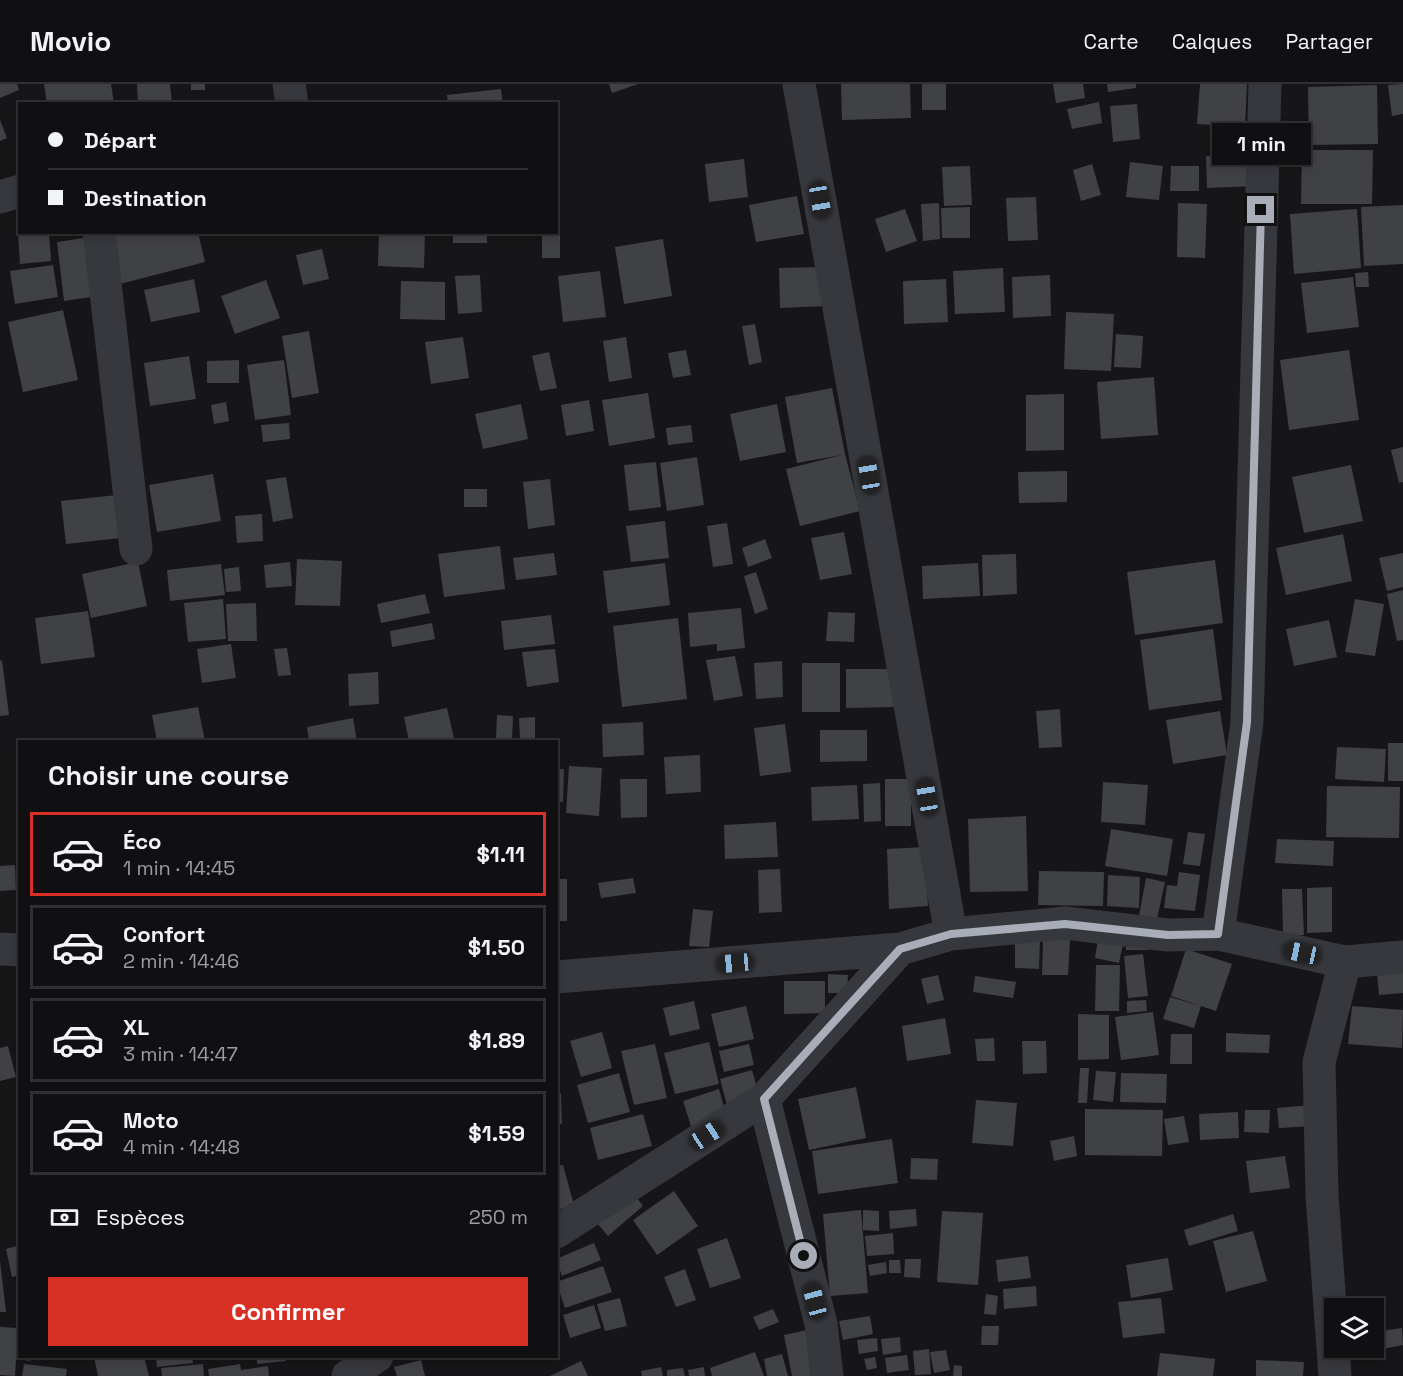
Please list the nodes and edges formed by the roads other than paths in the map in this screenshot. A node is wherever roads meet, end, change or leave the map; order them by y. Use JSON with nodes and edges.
{"nodes":[{"id":1,"x":289,"y":84,"type":"edge"},
{"id":2,"x":799,"y":84,"type":"edge"},
{"id":3,"x":1265,"y":84,"type":"edge"},
{"id":4,"x":292,"y":102,"type":"edge"},
{"id":5,"x":18,"y":192,"type":"edge"},
{"id":6,"x":0,"y":197,"type":"edge"},
{"id":7,"x":99,"y":234,"type":"edge"},
{"id":8,"x":136,"y":549,"type":"dead end"},
{"id":9,"x":951,"y":934,"type":"junction"},
{"id":10,"x":1218,"y":934,"type":"junction"},
{"id":11,"x":0,"y":949,"type":"edge"},
{"id":12,"x":900,"y":949,"type":"junction"},
{"id":13,"x":18,"y":950,"type":"edge"},
{"id":14,"x":1403,"y":957,"type":"edge"},
{"id":15,"x":1345,"y":962,"type":"junction"},
{"id":16,"x":558,"y":977,"type":"edge"},
{"id":17,"x":764,"y":1099,"type":"junction"},
{"id":18,"x":558,"y":1231,"type":"edge"},
{"id":19,"x":374,"y":1358,"type":"edge"},
{"id":20,"x":348,"y":1376,"type":"edge"},
{"id":21,"x":827,"y":1376,"type":"edge"},
{"id":22,"x":1335,"y":1376,"type":"edge"}],
"edges":[{"from":1,"to":4,"type":"street"},
{"from":2,"to":9,"type":"street"},
{"from":3,"to":10,"type":"street"},
{"from":5,"to":6,"type":"street"},
{"from":7,"to":8,"type":"street"},
{"from":9,"to":10,"type":"street"},
{"from":9,"to":12,"type":"street"},
{"from":10,"to":15,"type":"street"},
{"from":11,"to":13,"type":"street"},
{"from":12,"to":16,"type":"street"},
{"from":12,"to":17,"type":"street"},
{"from":14,"to":15,"type":"street"},
{"from":15,"to":22,"type":"street"},
{"from":17,"to":18,"type":"street"},
{"from":17,"to":21,"type":"street"},
{"from":19,"to":20,"type":"street"}]}
